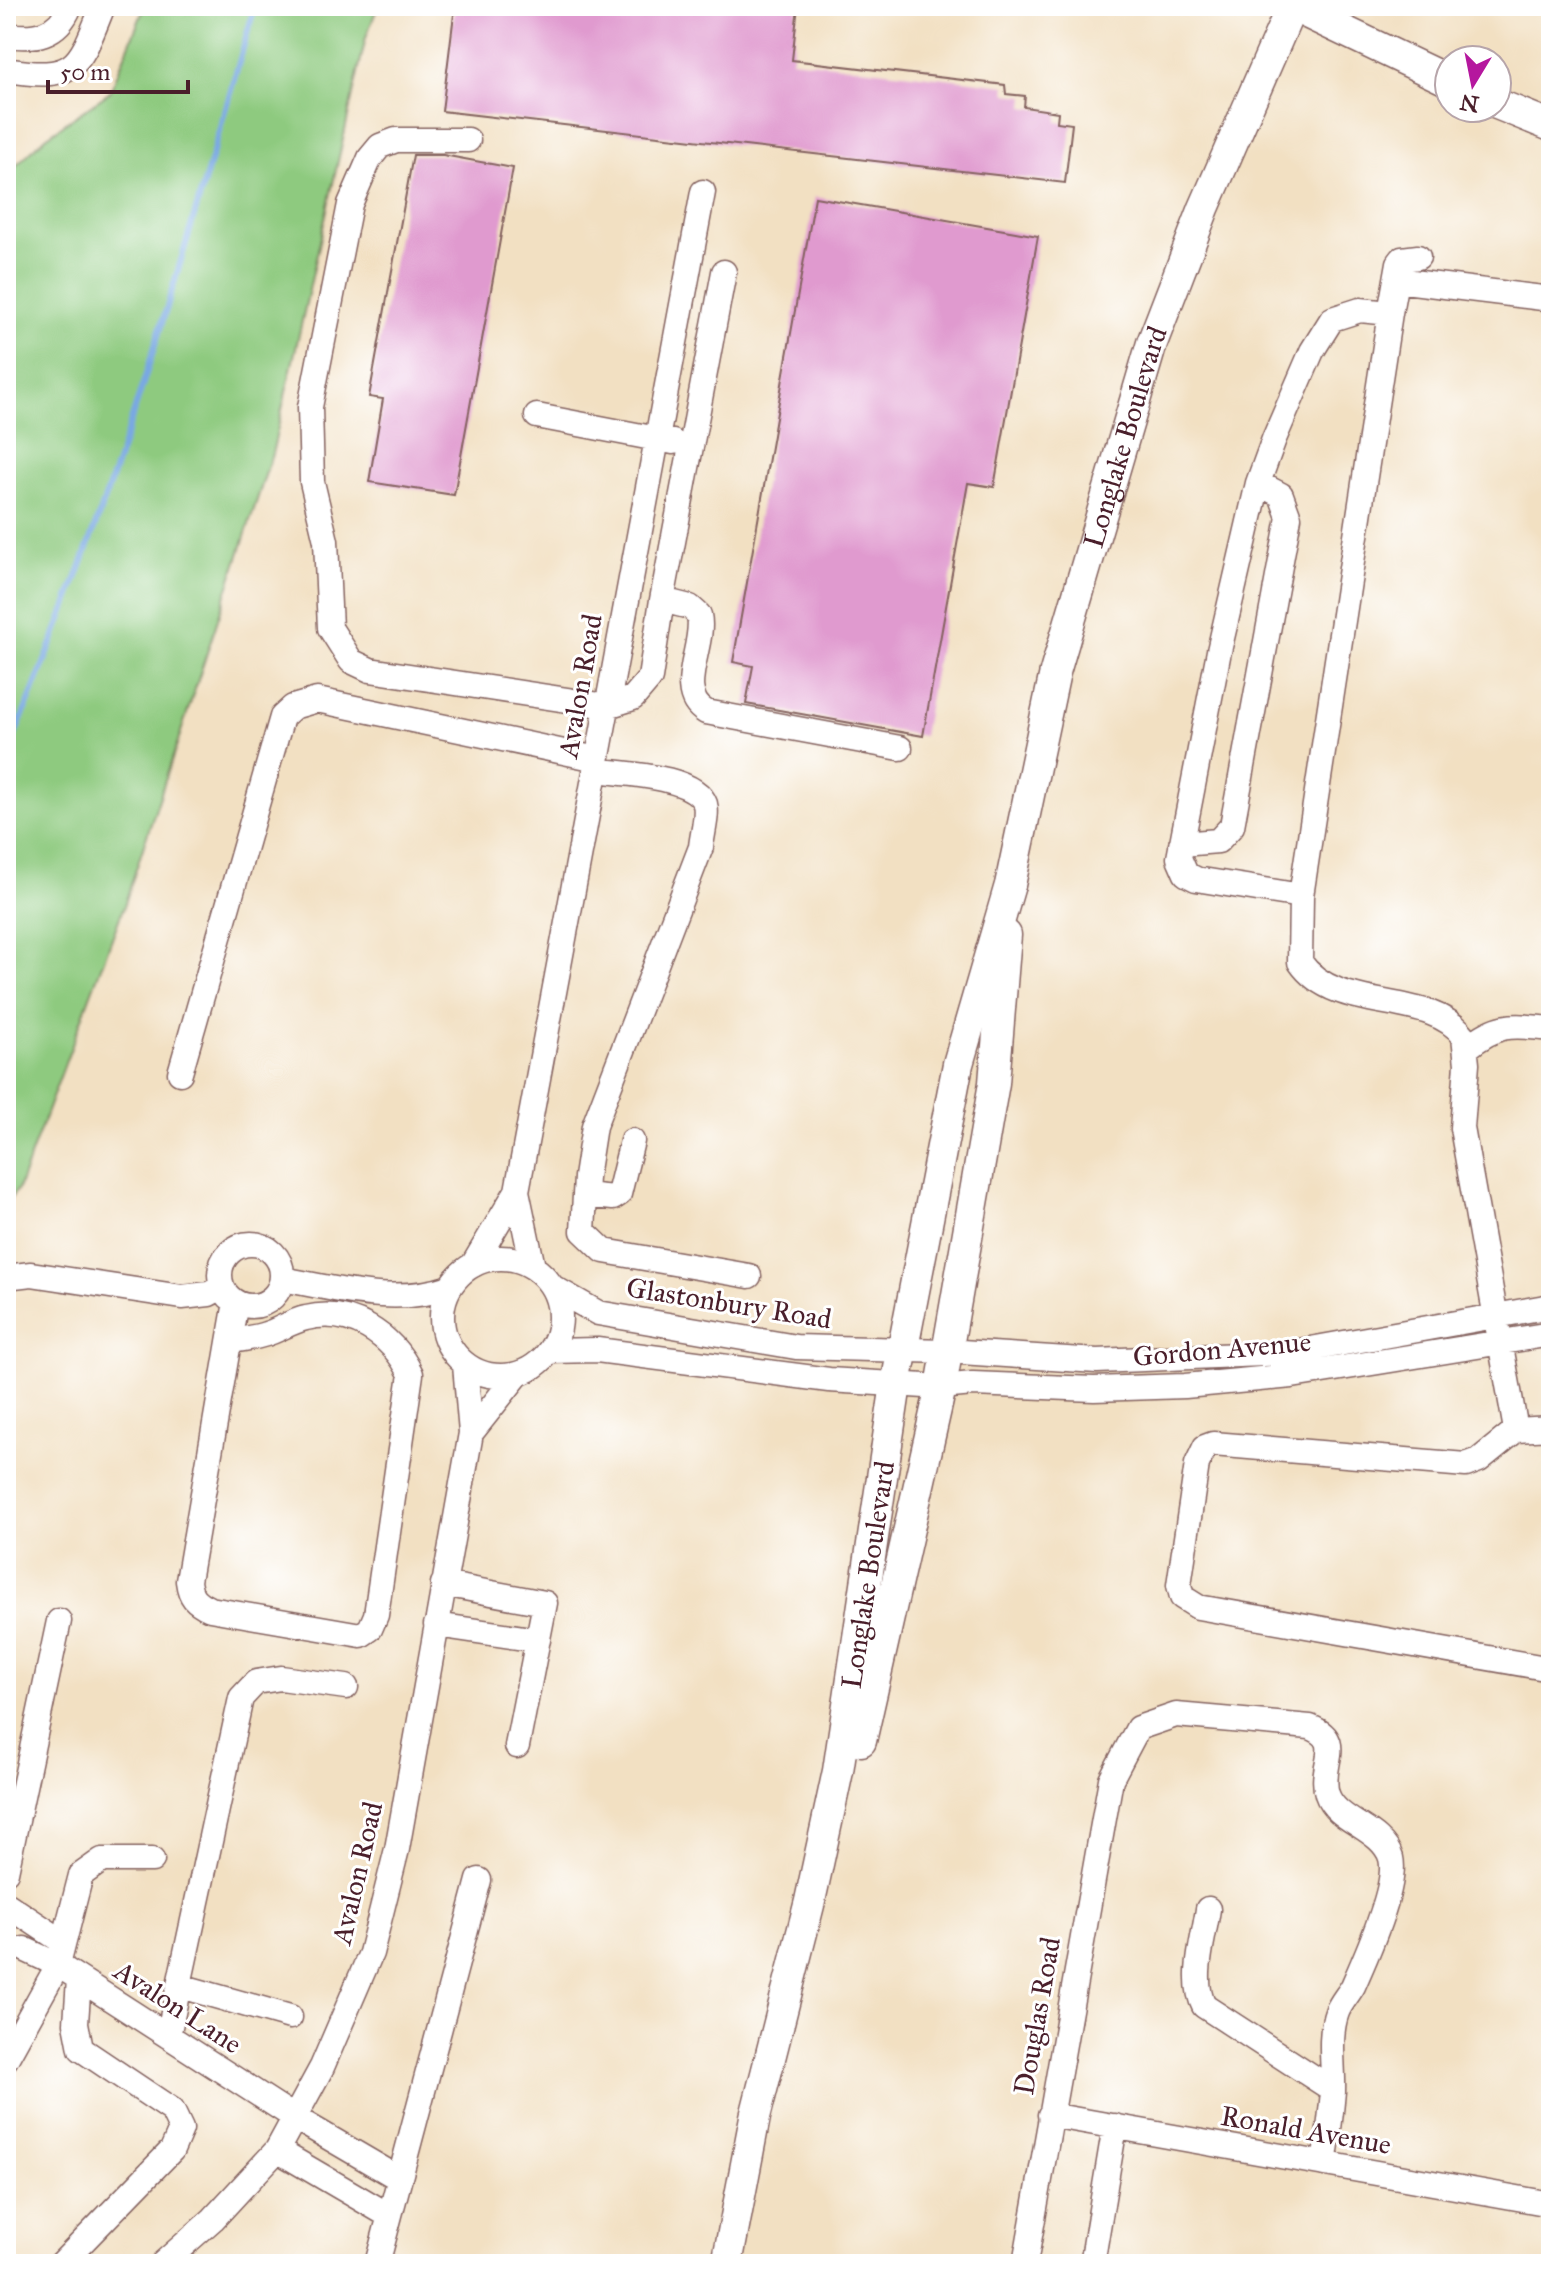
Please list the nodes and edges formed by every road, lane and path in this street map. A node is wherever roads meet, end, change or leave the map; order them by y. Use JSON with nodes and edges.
{"nodes":[{"id":1,"x":70,"y":6,"type":"edge"},
{"id":2,"x":103,"y":6,"type":"edge"},
{"id":3,"x":1292,"y":6,"type":"edge"},
{"id":4,"x":6,"y":35,"type":"edge"},
{"id":5,"x":6,"y":70,"type":"edge"},
{"id":6,"x":1433,"y":73,"type":"edge"},
{"id":7,"x":1513,"y":111,"type":"edge"},
{"id":8,"x":1551,"y":126,"type":"edge"},
{"id":9,"x":468,"y":140,"type":"dead end"},
{"id":10,"x":703,"y":192,"type":"dead end"},
{"id":11,"x":1418,"y":257,"type":"dead end"},
{"id":12,"x":724,"y":272,"type":"dead end"},
{"id":13,"x":1396,"y":280,"type":"junction"},
{"id":14,"x":1551,"y":299,"type":"edge"},
{"id":15,"x":1390,"y":313,"type":"junction"},
{"id":16,"x":537,"y":416,"type":"dead end"},
{"id":17,"x":657,"y":440,"type":"junction"},
{"id":18,"x":691,"y":445,"type":"junction"},
{"id":19,"x":1258,"y":483,"type":"junction"},
{"id":20,"x":662,"y":600,"type":"junction"},
{"id":21,"x":607,"y":706,"type":"junction"},
{"id":22,"x":900,"y":748,"type":"dead end"},
{"id":23,"x":596,"y":764,"type":"junction"},
{"id":24,"x":1181,"y":844,"type":"junction"},
{"id":25,"x":1010,"y":885,"type":"junction"},
{"id":26,"x":1301,"y":896,"type":"junction"},
{"id":27,"x":1551,"y":1029,"type":"edge"},
{"id":28,"x":1467,"y":1048,"type":"junction"},
{"id":29,"x":180,"y":1073,"type":"dead end"},
{"id":30,"x":632,"y":1141,"type":"dead end"},
{"id":31,"x":517,"y":1191,"type":"junction"},
{"id":32,"x":585,"y":1195,"type":"junction"},
{"id":33,"x":473,"y":1265,"type":"junction"},
{"id":34,"x":533,"y":1267,"type":"junction"},
{"id":35,"x":749,"y":1276,"type":"dead end"},
{"id":36,"x":6,"y":1277,"type":"edge"},
{"id":37,"x":282,"y":1279,"type":"junction"},
{"id":38,"x":450,"y":1287,"type":"junction"},
{"id":39,"x":554,"y":1288,"type":"junction"},
{"id":40,"x":229,"y":1295,"type":"junction"},
{"id":41,"x":386,"y":1297,"type":"junction"},
{"id":42,"x":1551,"y":1306,"type":"edge"},
{"id":43,"x":1493,"y":1316,"type":"junction"},
{"id":44,"x":1551,"y":1334,"type":"edge"},
{"id":45,"x":445,"y":1337,"type":"junction"},
{"id":46,"x":229,"y":1342,"type":"junction"},
{"id":47,"x":1499,"y":1343,"type":"junction"},
{"id":48,"x":550,"y":1351,"type":"junction"},
{"id":49,"x":946,"y":1351,"type":"junction"},
{"id":50,"x":902,"y":1352,"type":"junction"},
{"id":51,"x":465,"y":1365,"type":"junction"},
{"id":52,"x":518,"y":1374,"type":"junction"},
{"id":53,"x":896,"y":1384,"type":"junction"},
{"id":54,"x":941,"y":1387,"type":"junction"},
{"id":55,"x":1551,"y":1428,"type":"edge"},
{"id":56,"x":1516,"y":1430,"type":"junction"},
{"id":57,"x":471,"y":1433,"type":"junction"},
{"id":58,"x":443,"y":1584,"type":"junction"},
{"id":59,"x":59,"y":1621,"type":"dead end"},
{"id":60,"x":436,"y":1625,"type":"junction"},
{"id":61,"x":538,"y":1640,"type":"junction"},
{"id":62,"x":1551,"y":1669,"type":"edge"},
{"id":63,"x":346,"y":1687,"type":"dead end"},
{"id":64,"x":517,"y":1746,"type":"dead end"},
{"id":65,"x":152,"y":1860,"type":"dead end"},
{"id":66,"x":6,"y":1872,"type":"edge"},
{"id":67,"x":479,"y":1880,"type":"dead end"},
{"id":68,"x":6,"y":1904,"type":"edge"},
{"id":69,"x":1208,"y":1909,"type":"dead end"},
{"id":70,"x":24,"y":1949,"type":"dead end"},
{"id":71,"x":61,"y":1953,"type":"junction"},
{"id":72,"x":79,"y":1979,"type":"junction"},
{"id":73,"x":180,"y":1986,"type":"junction"},
{"id":74,"x":290,"y":2017,"type":"dead end"},
{"id":75,"x":168,"y":2036,"type":"junction"},
{"id":76,"x":6,"y":2059,"type":"edge"},
{"id":77,"x":1333,"y":2090,"type":"junction"},
{"id":78,"x":1050,"y":2115,"type":"junction"},
{"id":79,"x":297,"y":2119,"type":"junction"},
{"id":80,"x":1115,"y":2126,"type":"junction"},
{"id":81,"x":277,"y":2150,"type":"junction"},
{"id":82,"x":1324,"y":2164,"type":"junction"},
{"id":83,"x":398,"y":2178,"type":"junction"},
{"id":84,"x":1551,"y":2204,"type":"edge"},
{"id":85,"x":388,"y":2215,"type":"junction"},
{"id":86,"x":61,"y":2264,"type":"edge"},
{"id":87,"x":162,"y":2264,"type":"edge"},
{"id":88,"x":377,"y":2264,"type":"edge"},
{"id":89,"x":727,"y":2264,"type":"edge"},
{"id":90,"x":737,"y":2264,"type":"edge"},
{"id":91,"x":1025,"y":2264,"type":"edge"},
{"id":92,"x":1092,"y":2264,"type":"edge"}],
"edges":[{"from":1,"to":4,"type":"street"},
{"from":2,"to":5,"type":"street"},
{"from":3,"to":6,"type":"main road"},
{"from":3,"to":25,"type":"main road","name":"Longlake Boulevard"},
{"from":7,"to":8,"type":"main road"},
{"from":9,"to":21,"type":"street"},
{"from":10,"to":17,"type":"street","name":"Avalon Road"},
{"from":11,"to":13,"type":"street"},
{"from":12,"to":18,"type":"street"},
{"from":13,"to":14,"type":"street"},
{"from":13,"to":15,"type":"street"},
{"from":15,"to":19,"type":"street"},
{"from":15,"to":26,"type":"street"},
{"from":16,"to":17,"type":"street"},
{"from":17,"to":18,"type":"street"},
{"from":17,"to":21,"type":"street","name":"Avalon Road"},
{"from":18,"to":20,"type":"street"},
{"from":19,"to":24,"type":"street"},
{"from":19,"to":24,"type":"street"},
{"from":20,"to":21,"type":"street"},
{"from":20,"to":22,"type":"street"},
{"from":21,"to":23,"type":"street","name":"Avalon Road"},
{"from":23,"to":29,"type":"street"},
{"from":23,"to":31,"type":"street","name":"Avalon Road"},
{"from":23,"to":32,"type":"street"},
{"from":24,"to":26,"type":"street"},
{"from":25,"to":49,"type":"main road","name":"Longlake Boulevard"},
{"from":25,"to":50,"type":"main road","name":"Longlake Boulevard"},
{"from":26,"to":28,"type":"street"},
{"from":27,"to":28,"type":"street"},
{"from":28,"to":43,"type":"street"},
{"from":30,"to":32,"type":"street"},
{"from":31,"to":33,"type":"street","name":"Avalon Road"},
{"from":31,"to":34,"type":"street","name":"Avalon Road"},
{"from":32,"to":35,"type":"street"},
{"from":33,"to":34,"type":"street"},
{"from":33,"to":38,"type":"street"},
{"from":34,"to":39,"type":"street"},
{"from":36,"to":40,"type":"street"},
{"from":37,"to":40,"type":"street"},
{"from":37,"to":40,"type":"street"},
{"from":37,"to":41,"type":"street"},
{"from":38,"to":41,"type":"street"},
{"from":38,"to":45,"type":"street"},
{"from":39,"to":48,"type":"street"},
{"from":39,"to":50,"type":"street","name":"Glastonbury Road"},
{"from":40,"to":46,"type":"street"},
{"from":41,"to":45,"type":"street"},
{"from":42,"to":43,"type":"street","name":"Gordon Avenue"},
{"from":43,"to":47,"type":"street"},
{"from":43,"to":49,"type":"street","name":"Gordon Avenue"},
{"from":44,"to":47,"type":"street","name":"Gordon Avenue"},
{"from":45,"to":51,"type":"street"},
{"from":46,"to":46,"type":"street"},
{"from":47,"to":54,"type":"street","name":"Gordon Avenue"},
{"from":47,"to":56,"type":"street"},
{"from":48,"to":52,"type":"street"},
{"from":48,"to":53,"type":"street"},
{"from":49,"to":50,"type":"street","name":"Gordon Avenue"},
{"from":49,"to":54,"type":"main road","name":"Longlake Boulevard"},
{"from":50,"to":53,"type":"main road","name":"Longlake Boulevard"},
{"from":51,"to":52,"type":"street"},
{"from":51,"to":57,"type":"street"},
{"from":52,"to":57,"type":"street"},
{"from":53,"to":54,"type":"street","name":"Gordon Avenue"},
{"from":53,"to":89,"type":"main road","name":"Longlake Boulevard"},
{"from":54,"to":90,"type":"main road","name":"Longlake Boulevard"},
{"from":55,"to":56,"type":"street"},
{"from":56,"to":62,"type":"street"},
{"from":57,"to":58,"type":"street","name":"Avalon Road"},
{"from":58,"to":60,"type":"street","name":"Avalon Road"},
{"from":58,"to":61,"type":"street"},
{"from":59,"to":66,"type":"street"},
{"from":60,"to":61,"type":"street"},
{"from":60,"to":79,"type":"street","name":"Avalon Road"},
{"from":61,"to":64,"type":"street"},
{"from":63,"to":73,"type":"street"},
{"from":65,"to":71,"type":"street"},
{"from":67,"to":83,"type":"street"},
{"from":68,"to":71,"type":"street"},
{"from":69,"to":77,"type":"street"},
{"from":70,"to":71,"type":"street","name":"Avalon Lane"},
{"from":71,"to":72,"type":"street","name":"Avalon Lane"},
{"from":71,"to":76,"type":"street"},
{"from":72,"to":75,"type":"street","name":"Avalon Lane"},
{"from":72,"to":86,"type":"street"},
{"from":73,"to":74,"type":"street"},
{"from":73,"to":75,"type":"street"},
{"from":75,"to":79,"type":"street","name":"Avalon Lane"},
{"from":77,"to":78,"type":"street","name":"Douglas Road"},
{"from":77,"to":82,"type":"street"},
{"from":78,"to":80,"type":"street","name":"Ronald Avenue"},
{"from":78,"to":91,"type":"street","name":"Douglas Road"},
{"from":79,"to":81,"type":"street","name":"Avalon Road"},
{"from":79,"to":83,"type":"street","name":"Avalon Lane"},
{"from":80,"to":82,"type":"street","name":"Ronald Avenue"},
{"from":80,"to":92,"type":"street"},
{"from":81,"to":85,"type":"street"},
{"from":81,"to":87,"type":"street","name":"Avalon Road"},
{"from":82,"to":84,"type":"street","name":"Ronald Avenue"},
{"from":83,"to":85,"type":"street"},
{"from":85,"to":88,"type":"street"}]}
